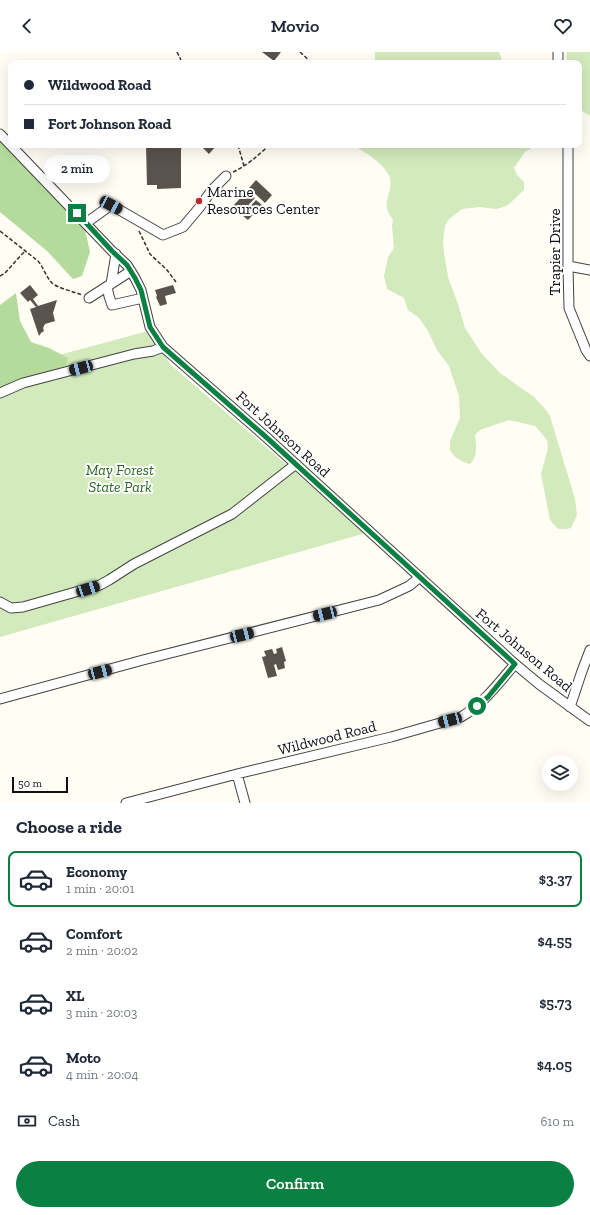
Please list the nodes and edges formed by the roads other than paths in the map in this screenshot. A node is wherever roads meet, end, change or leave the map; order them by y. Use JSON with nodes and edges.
{"nodes":[{"id":1,"x":0,"y":134,"type":"edge"},
{"id":2,"x":8,"y":142,"type":"edge"},
{"id":3,"x":14,"y":148,"type":"edge"},
{"id":4,"x":568,"y":148,"type":"edge"},
{"id":5,"x":226,"y":176,"type":"road end"},
{"id":6,"x":86,"y":223,"type":"junction"},
{"id":7,"x":116,"y":254,"type":"junction"},
{"id":8,"x":568,"y":266,"type":"junction"},
{"id":9,"x":590,"y":270,"type":"edge"},
{"id":10,"x":131,"y":271,"type":"junction"},
{"id":11,"x":109,"y":286,"type":"junction"},
{"id":12,"x":89,"y":298,"type":"road end"},
{"id":13,"x":143,"y":298,"type":"junction"},
{"id":14,"x":163,"y":347,"type":"junction"},
{"id":15,"x":590,"y":356,"type":"edge"},
{"id":16,"x":0,"y":394,"type":"edge"},
{"id":17,"x":296,"y":464,"type":"junction"},
{"id":18,"x":420,"y":577,"type":"junction"},
{"id":19,"x":0,"y":602,"type":"edge"},
{"id":20,"x":590,"y":650,"type":"edge"},
{"id":21,"x":515,"y":664,"type":"junction"},
{"id":22,"x":0,"y":699,"type":"edge"},
{"id":23,"x":570,"y":707,"type":"junction"},
{"id":24,"x":590,"y":721,"type":"edge"},
{"id":25,"x":237,"y":774,"type":"junction"},
{"id":26,"x":126,"y":803,"type":"edge"},
{"id":27,"x":244,"y":803,"type":"edge"}],
"edges":[{"from":1,"to":2,"type":"street","name":"Fort Johnson Road"},
{"from":3,"to":6,"type":"street","name":"Fort Johnson Road"},
{"from":4,"to":8,"type":"street","name":"Trapier Drive"},
{"from":5,"to":6,"type":"street"},
{"from":6,"to":7,"type":"street","name":"Fort Johnson Road"},
{"from":7,"to":10,"type":"street","name":"Fort Johnson Road"},
{"from":7,"to":11,"type":"street"},
{"from":8,"to":9,"type":"street"},
{"from":8,"to":15,"type":"street","name":"Trapier Drive"},
{"from":10,"to":11,"type":"street"},
{"from":10,"to":13,"type":"street","name":"Fort Johnson Road"},
{"from":11,"to":12,"type":"street"},
{"from":11,"to":13,"type":"street"},
{"from":13,"to":14,"type":"street","name":"Fort Johnson Road"},
{"from":14,"to":16,"type":"street"},
{"from":14,"to":17,"type":"street","name":"Fort Johnson Road"},
{"from":17,"to":18,"type":"street","name":"Fort Johnson Road"},
{"from":17,"to":19,"type":"street"},
{"from":18,"to":21,"type":"street","name":"Fort Johnson Road"},
{"from":18,"to":22,"type":"street"},
{"from":20,"to":23,"type":"street"},
{"from":21,"to":23,"type":"street","name":"Fort Johnson Road"},
{"from":21,"to":25,"type":"street","name":"Wildwood Road"},
{"from":23,"to":24,"type":"street","name":"Fort Johnson Road"},
{"from":25,"to":26,"type":"street","name":"Wildwood Road"},
{"from":25,"to":27,"type":"street"}]}
